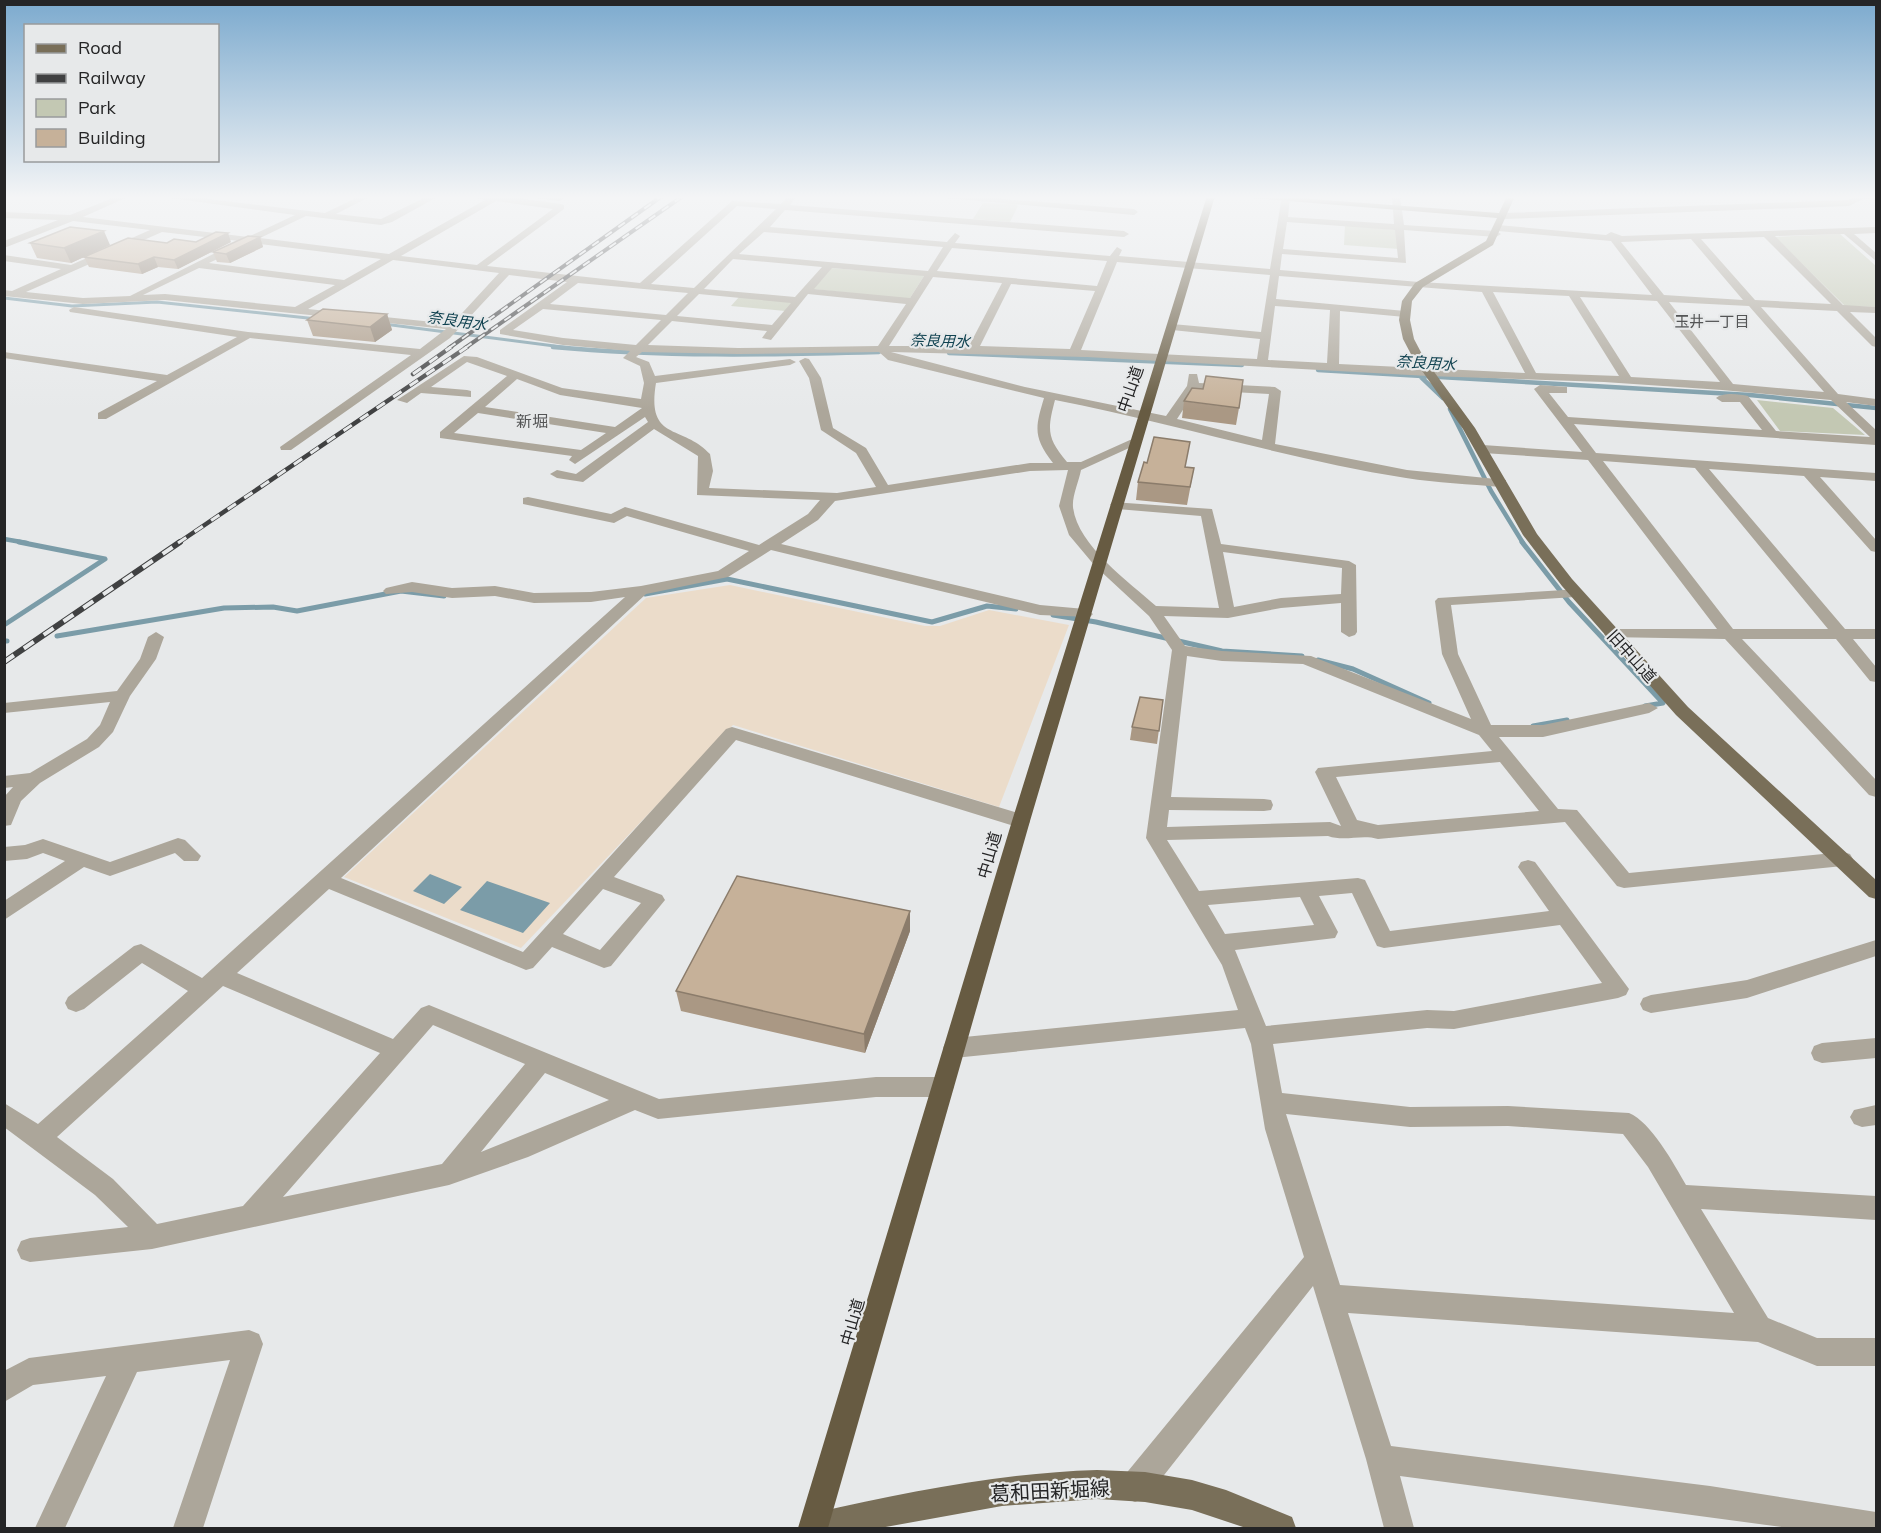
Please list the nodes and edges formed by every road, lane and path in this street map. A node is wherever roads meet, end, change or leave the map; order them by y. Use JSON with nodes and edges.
{"nodes":[{"id":1,"x":68,"y":268,"type":"edge"},
{"id":2,"x":71,"y":268,"type":"joint"},
{"id":3,"x":194,"y":268,"type":"edge"},
{"id":4,"x":220,"y":268,"type":"edge"},
{"id":5,"x":372,"y":268,"type":"edge"},
{"id":6,"x":484,"y":268,"type":"edge"},
{"id":7,"x":663,"y":268,"type":"edge"},
{"id":8,"x":719,"y":268,"type":"edge"},
{"id":9,"x":827,"y":268,"type":"edge"},
{"id":10,"x":858,"y":268,"type":"edge"},
{"id":11,"x":934,"y":268,"type":"edge"},
{"id":12,"x":1110,"y":268,"type":"edge"},
{"id":13,"x":1188,"y":268,"type":"edge"},
{"id":14,"x":1207,"y":268,"type":"edge"},
{"id":15,"x":1275,"y":268,"type":"edge"},
{"id":16,"x":1450,"y":268,"type":"edge"},
{"id":17,"x":1639,"y":268,"type":"edge"},
{"id":18,"x":1721,"y":268,"type":"edge"},
{"id":19,"x":1800,"y":268,"type":"edge"},
{"id":20,"x":507,"y":271,"type":"junction"},
{"id":21,"x":1274,"y":273,"type":"junction"},
{"id":22,"x":930,"y":274,"type":"junction"},
{"id":23,"x":576,"y":280,"type":"junction"},
{"id":24,"x":1008,"y":281,"type":"junction"},
{"id":25,"x":345,"y":283,"type":"junction"},
{"id":26,"x":1419,"y":285,"type":"junction"},
{"id":27,"x":642,"y":286,"type":"junction"},
{"id":28,"x":1101,"y":289,"type":"junction"},
{"id":29,"x":1486,"y":289,"type":"junction"},
{"id":30,"x":695,"y":291,"type":"junction"},
{"id":31,"x":806,"y":291,"type":"junction"},
{"id":32,"x":1573,"y":294,"type":"junction"},
{"id":33,"x":8,"y":295,"type":"edge"},
{"id":34,"x":131,"y":297,"type":"junction"},
{"id":35,"x":1663,"y":299,"type":"junction"},
{"id":36,"x":797,"y":300,"type":"junction"},
{"id":37,"x":912,"y":301,"type":"junction"},
{"id":38,"x":1270,"y":302,"type":"junction"},
{"id":39,"x":4,"y":304,"type":"edge"},
{"id":40,"x":1753,"y":304,"type":"junction"},
{"id":41,"x":543,"y":306,"type":"junction"},
{"id":42,"x":1335,"y":307,"type":"junction"},
{"id":43,"x":1839,"y":308,"type":"junction"},
{"id":44,"x":1876,"y":310,"type":"edge"},
{"id":45,"x":296,"y":311,"type":"junction"},
{"id":46,"x":1405,"y":314,"type":"junction"},
{"id":47,"x":668,"y":318,"type":"junction"},
{"id":48,"x":1172,"y":327,"type":"junction"},
{"id":49,"x":775,"y":328,"type":"junction"},
{"id":50,"x":450,"y":331,"type":"junction"},
{"id":51,"x":248,"y":335,"type":"junction"},
{"id":52,"x":1266,"y":336,"type":"junction"},
{"id":53,"x":1876,"y":344,"type":"edge"},
{"id":54,"x":973,"y":350,"type":"junction"},
{"id":55,"x":757,"y":352,"type":"junction"},
{"id":56,"x":884,"y":352,"type":"junction"},
{"id":57,"x":424,"y":353,"type":"junction"},
{"id":58,"x":632,"y":353,"type":"junction"},
{"id":59,"x":1074,"y":353,"type":"junction"},
{"id":60,"x":4,"y":355,"type":"edge"},
{"id":61,"x":805,"y":361,"type":"junction"},
{"id":62,"x":1162,"y":362,"type":"junction"},
{"id":63,"x":1262,"y":362,"type":"junction"},
{"id":64,"x":1194,"y":364,"type":"junction"},
{"id":65,"x":1333,"y":365,"type":"junction"},
{"id":66,"x":515,"y":375,"type":"junction"},
{"id":67,"x":1532,"y":376,"type":"junction"},
{"id":68,"x":1432,"y":377,"type":"junction"},
{"id":69,"x":167,"y":379,"type":"junction"},
{"id":70,"x":652,"y":380,"type":"junction"},
{"id":71,"x":1627,"y":380,"type":"junction"},
{"id":72,"x":1193,"y":386,"type":"junction"},
{"id":73,"x":1730,"y":387,"type":"junction"},
{"id":74,"x":418,"y":390,"type":"junction"},
{"id":75,"x":467,"y":394,"type":"dead end"},
{"id":76,"x":1051,"y":395,"type":"junction"},
{"id":77,"x":403,"y":400,"type":"dead end"},
{"id":78,"x":1839,"y":402,"type":"junction"},
{"id":79,"x":1876,"y":402,"type":"edge"},
{"id":80,"x":648,"y":407,"type":"junction"},
{"id":81,"x":475,"y":409,"type":"junction"},
{"id":82,"x":1144,"y":414,"type":"junction"},
{"id":83,"x":102,"y":416,"type":"dead end"},
{"id":84,"x":1563,"y":420,"type":"junction"},
{"id":85,"x":1169,"y":421,"type":"junction"},
{"id":86,"x":656,"y":422,"type":"junction"},
{"id":87,"x":618,"y":431,"type":"junction"},
{"id":88,"x":1773,"y":435,"type":"junction"},
{"id":89,"x":1876,"y":436,"type":"edge"},
{"id":90,"x":1876,"y":441,"type":"edge"},
{"id":91,"x":1134,"y":443,"type":"junction"},
{"id":92,"x":1268,"y":446,"type":"junction"},
{"id":93,"x":286,"y":447,"type":"dead end"},
{"id":94,"x":1483,"y":449,"type":"junction"},
{"id":95,"x":584,"y":454,"type":"junction"},
{"id":96,"x":1593,"y":458,"type":"junction"},
{"id":97,"x":1699,"y":465,"type":"junction"},
{"id":98,"x":1068,"y":466,"type":"junction"},
{"id":99,"x":1809,"y":473,"type":"junction"},
{"id":100,"x":1876,"y":477,"type":"edge"},
{"id":101,"x":1501,"y":483,"type":"junction"},
{"id":102,"x":884,"y":490,"type":"junction"},
{"id":103,"x":830,"y":498,"type":"junction"},
{"id":104,"x":528,"y":501,"type":"dead end"},
{"id":105,"x":1117,"y":505,"type":"junction"},
{"id":106,"x":766,"y":547,"type":"junction"},
{"id":107,"x":1214,"y":547,"type":"junction"},
{"id":108,"x":1876,"y":548,"type":"edge"},
{"id":109,"x":1100,"y":563,"type":"junction"},
{"id":110,"x":392,"y":591,"type":"dead end"},
{"id":111,"x":641,"y":591,"type":"junction"},
{"id":112,"x":1575,"y":592,"type":"junction"},
{"id":113,"x":1349,"y":598,"type":"junction"},
{"id":114,"x":1152,"y":611,"type":"junction"},
{"id":115,"x":1085,"y":614,"type":"junction"},
{"id":116,"x":1228,"y":614,"type":"junction"},
{"id":117,"x":1349,"y":632,"type":"dead end"},
{"id":118,"x":1728,"y":633,"type":"junction"},
{"id":119,"x":1612,"y":634,"type":"junction"},
{"id":120,"x":1838,"y":634,"type":"junction"},
{"id":121,"x":1876,"y":634,"type":"edge"},
{"id":122,"x":156,"y":637,"type":"dead end"},
{"id":123,"x":1180,"y":650,"type":"junction"},
{"id":124,"x":1876,"y":677,"type":"edge"},
{"id":125,"x":122,"y":696,"type":"junction"},
{"id":126,"x":4,"y":708,"type":"edge"},
{"id":127,"x":1649,"y":708,"type":"dead end"},
{"id":128,"x":1485,"y":731,"type":"junction"},
{"id":129,"x":1504,"y":756,"type":"junction"},
{"id":130,"x":34,"y":779,"type":"junction"},
{"id":131,"x":4,"y":782,"type":"edge"},
{"id":132,"x":1876,"y":791,"type":"edge"},
{"id":133,"x":1161,"y":802,"type":"junction"},
{"id":134,"x":1264,"y":805,"type":"dead end"},
{"id":135,"x":1553,"y":816,"type":"junction"},
{"id":136,"x":4,"y":820,"type":"edge"},
{"id":137,"x":1021,"y":821,"type":"junction"},
{"id":138,"x":1366,"y":829,"type":"junction"},
{"id":139,"x":1157,"y":834,"type":"junction"},
{"id":140,"x":4,"y":854,"type":"edge"},
{"id":141,"x":190,"y":856,"type":"dead end"},
{"id":142,"x":1843,"y":858,"type":"junction"},
{"id":143,"x":82,"y":859,"type":"junction"},
{"id":144,"x":1528,"y":867,"type":"dead end"},
{"id":145,"x":326,"y":880,"type":"junction"},
{"id":146,"x":600,"y":880,"type":"junction"},
{"id":147,"x":1306,"y":890,"type":"junction"},
{"id":148,"x":1876,"y":892,"type":"edge"},
{"id":149,"x":1194,"y":899,"type":"junction"},
{"id":150,"x":4,"y":912,"type":"edge"},
{"id":151,"x":1564,"y":917,"type":"junction"},
{"id":152,"x":549,"y":937,"type":"junction"},
{"id":153,"x":1220,"y":943,"type":"junction"},
{"id":154,"x":1876,"y":948,"type":"edge"},
{"id":155,"x":220,"y":975,"type":"junction"},
{"id":156,"x":204,"y":990,"type":"junction"},
{"id":157,"x":76,"y":1003,"type":"dead end"},
{"id":158,"x":1651,"y":1004,"type":"dead end"},
{"id":159,"x":1256,"y":1027,"type":"junction"},
{"id":160,"x":954,"y":1048,"type":"junction"},
{"id":161,"x":1876,"y":1048,"type":"edge"},
{"id":162,"x":396,"y":1050,"type":"junction"},
{"id":163,"x":1822,"y":1053,"type":"dead end"},
{"id":164,"x":541,"y":1061,"type":"junction"},
{"id":165,"x":942,"y":1087,"type":"junction"},
{"id":166,"x":635,"y":1100,"type":"junction"},
{"id":167,"x":1273,"y":1102,"type":"junction"},
{"id":168,"x":4,"y":1113,"type":"edge"},
{"id":169,"x":38,"y":1139,"type":"junction"},
{"id":170,"x":449,"y":1174,"type":"junction"},
{"id":171,"x":1679,"y":1196,"type":"junction"},
{"id":172,"x":1876,"y":1208,"type":"edge"},
{"id":173,"x":250,"y":1215,"type":"junction"},
{"id":174,"x":152,"y":1238,"type":"junction"},
{"id":175,"x":30,"y":1250,"type":"dead end"},
{"id":176,"x":1318,"y":1260,"type":"junction"},
{"id":177,"x":1330,"y":1298,"type":"junction"},
{"id":178,"x":1758,"y":1328,"type":"junction"},
{"id":179,"x":1876,"y":1352,"type":"edge"},
{"id":180,"x":128,"y":1360,"type":"junction"},
{"id":181,"x":4,"y":1389,"type":"edge"},
{"id":182,"x":1381,"y":1459,"type":"junction"},
{"id":183,"x":1135,"y":1487,"type":"junction"},
{"id":184,"x":1876,"y":1527,"type":"edge"},
{"id":185,"x":50,"y":1528,"type":"edge"},
{"id":186,"x":188,"y":1528,"type":"edge"},
{"id":187,"x":814,"y":1528,"type":"edge"},
{"id":188,"x":1281,"y":1528,"type":"edge"},
{"id":189,"x":1399,"y":1528,"type":"edge"}],
"edges":[{"from":1,"to":2,"type":"street"},
{"from":2,"to":33,"type":"street"},
{"from":3,"to":34,"type":"street"},
{"from":4,"to":25,"type":"street"},
{"from":5,"to":25,"type":"street"},
{"from":6,"to":20,"type":"street"},
{"from":7,"to":27,"type":"street"},
{"from":8,"to":30,"type":"street"},
{"from":9,"to":31,"type":"street"},
{"from":10,"to":22,"type":"street"},
{"from":11,"to":22,"type":"street"},
{"from":12,"to":28,"type":"street"},
{"from":13,"to":48,"type":"highway","name":"中山道"},
{"from":14,"to":21,"type":"street"},
{"from":15,"to":21,"type":"street"},
{"from":16,"to":26,"type":"main road"},
{"from":17,"to":35,"type":"street"},
{"from":18,"to":40,"type":"street"},
{"from":19,"to":43,"type":"street"},
{"from":20,"to":23,"type":"street"},
{"from":20,"to":50,"type":"street"},
{"from":21,"to":26,"type":"street"},
{"from":21,"to":38,"type":"street"},
{"from":22,"to":24,"type":"street"},
{"from":22,"to":37,"type":"street"},
{"from":23,"to":27,"type":"street"},
{"from":23,"to":41,"type":"street"},
{"from":24,"to":28,"type":"street"},
{"from":24,"to":54,"type":"street"},
{"from":25,"to":45,"type":"street"},
{"from":26,"to":29,"type":"street"},
{"from":26,"to":46,"type":"main road"},
{"from":27,"to":30,"type":"street"},
{"from":28,"to":59,"type":"street"},
{"from":29,"to":32,"type":"street"},
{"from":29,"to":67,"type":"street"},
{"from":30,"to":36,"type":"street"},
{"from":30,"to":47,"type":"street"},
{"from":31,"to":36,"type":"street"},
{"from":31,"to":37,"type":"street"},
{"from":32,"to":35,"type":"street"},
{"from":32,"to":71,"type":"street"},
{"from":33,"to":34,"type":"street"},
{"from":34,"to":45,"type":"street"},
{"from":35,"to":40,"type":"street"},
{"from":35,"to":73,"type":"street"},
{"from":36,"to":49,"type":"street"},
{"from":37,"to":56,"type":"street"},
{"from":38,"to":42,"type":"street"},
{"from":38,"to":52,"type":"street"},
{"from":39,"to":51,"type":"street"},
{"from":40,"to":43,"type":"street"},
{"from":40,"to":78,"type":"street"},
{"from":41,"to":47,"type":"street"},
{"from":41,"to":58,"type":"street"},
{"from":42,"to":46,"type":"street"},
{"from":42,"to":65,"type":"street"},
{"from":43,"to":44,"type":"street"},
{"from":43,"to":53,"type":"street"},
{"from":45,"to":50,"type":"street"},
{"from":46,"to":68,"type":"main road","name":"旧中山道"},
{"from":47,"to":49,"type":"street"},
{"from":47,"to":58,"type":"street"},
{"from":48,"to":52,"type":"street"},
{"from":48,"to":62,"type":"highway","name":"中山道"},
{"from":49,"to":55,"type":"street"},
{"from":50,"to":57,"type":"street"},
{"from":51,"to":57,"type":"street"},
{"from":51,"to":69,"type":"street"},
{"from":52,"to":63,"type":"street"},
{"from":54,"to":56,"type":"street"},
{"from":54,"to":59,"type":"street"},
{"from":55,"to":56,"type":"street"},
{"from":55,"to":58,"type":"street"},
{"from":56,"to":61,"type":"street"},
{"from":56,"to":76,"type":"street"},
{"from":57,"to":93,"type":"street"},
{"from":58,"to":70,"type":"street"},
{"from":59,"to":62,"type":"street"},
{"from":60,"to":69,"type":"street"},
{"from":61,"to":70,"type":"street"},
{"from":61,"to":102,"type":"street"},
{"from":62,"to":64,"type":"street"},
{"from":62,"to":82,"type":"highway","name":"中山道"},
{"from":63,"to":64,"type":"street"},
{"from":63,"to":65,"type":"street"},
{"from":64,"to":72,"type":"street"},
{"from":65,"to":68,"type":"street"},
{"from":66,"to":74,"type":"street"},
{"from":66,"to":80,"type":"street"},
{"from":66,"to":81,"type":"street"},
{"from":67,"to":68,"type":"street"},
{"from":67,"to":71,"type":"street"},
{"from":68,"to":94,"type":"main road","name":"旧中山道"},
{"from":69,"to":83,"type":"street"},
{"from":70,"to":80,"type":"street"},
{"from":71,"to":73,"type":"street"},
{"from":72,"to":85,"type":"street"},
{"from":72,"to":92,"type":"street"},
{"from":73,"to":78,"type":"street"},
{"from":74,"to":75,"type":"street"},
{"from":74,"to":77,"type":"street"},
{"from":76,"to":82,"type":"street"},
{"from":76,"to":98,"type":"street"},
{"from":78,"to":79,"type":"street"},
{"from":78,"to":89,"type":"street"},
{"from":80,"to":86,"type":"street"},
{"from":80,"to":87,"type":"street"},
{"from":81,"to":87,"type":"street"},
{"from":81,"to":95,"type":"street"},
{"from":82,"to":85,"type":"street"},
{"from":82,"to":91,"type":"highway","name":"中山道"},
{"from":84,"to":88,"type":"street"},
{"from":84,"to":88,"type":"street"},
{"from":84,"to":96,"type":"street"},
{"from":85,"to":92,"type":"street"},
{"from":86,"to":95,"type":"street"},
{"from":86,"to":103,"type":"street"},
{"from":87,"to":95,"type":"street"},
{"from":88,"to":90,"type":"street"},
{"from":91,"to":98,"type":"street"},
{"from":91,"to":105,"type":"highway","name":"中山道"},
{"from":92,"to":101,"type":"street"},
{"from":94,"to":96,"type":"street"},
{"from":94,"to":101,"type":"main road","name":"旧中山道"},
{"from":96,"to":97,"type":"street"},
{"from":96,"to":118,"type":"street"},
{"from":97,"to":99,"type":"street"},
{"from":97,"to":120,"type":"street"},
{"from":98,"to":102,"type":"street"},
{"from":98,"to":109,"type":"street"},
{"from":99,"to":100,"type":"street"},
{"from":99,"to":108,"type":"street"},
{"from":101,"to":112,"type":"main road","name":"旧中山道"},
{"from":102,"to":103,"type":"street"},
{"from":103,"to":106,"type":"street"},
{"from":104,"to":106,"type":"street"},
{"from":105,"to":107,"type":"street"},
{"from":105,"to":109,"type":"highway","name":"中山道"},
{"from":106,"to":111,"type":"street"},
{"from":106,"to":115,"type":"street"},
{"from":107,"to":113,"type":"street"},
{"from":107,"to":116,"type":"street"},
{"from":109,"to":114,"type":"street"},
{"from":109,"to":115,"type":"highway","name":"中山道"},
{"from":110,"to":111,"type":"street"},
{"from":111,"to":145,"type":"street"},
{"from":112,"to":119,"type":"main road","name":"旧中山道"},
{"from":112,"to":128,"type":"street"},
{"from":113,"to":116,"type":"street"},
{"from":113,"to":117,"type":"street"},
{"from":114,"to":116,"type":"street"},
{"from":114,"to":123,"type":"street"},
{"from":115,"to":137,"type":"highway","name":"中山道"},
{"from":118,"to":119,"type":"street"},
{"from":118,"to":120,"type":"street"},
{"from":118,"to":132,"type":"street"},
{"from":119,"to":142,"type":"main road","name":"旧中山道"},
{"from":120,"to":121,"type":"street"},
{"from":120,"to":124,"type":"street"},
{"from":122,"to":125,"type":"street"},
{"from":123,"to":128,"type":"street"},
{"from":123,"to":133,"type":"street"},
{"from":125,"to":126,"type":"street"},
{"from":125,"to":130,"type":"street"},
{"from":127,"to":128,"type":"street"},
{"from":128,"to":129,"type":"street"},
{"from":129,"to":135,"type":"street"},
{"from":129,"to":138,"type":"street"},
{"from":130,"to":131,"type":"street"},
{"from":130,"to":136,"type":"street"},
{"from":133,"to":134,"type":"street"},
{"from":133,"to":139,"type":"street"},
{"from":135,"to":138,"type":"street"},
{"from":135,"to":142,"type":"street"},
{"from":137,"to":146,"type":"street"},
{"from":137,"to":160,"type":"highway","name":"中山道"},
{"from":138,"to":139,"type":"street"},
{"from":139,"to":149,"type":"street"},
{"from":140,"to":143,"type":"street"},
{"from":141,"to":143,"type":"street"},
{"from":142,"to":148,"type":"main road","name":"旧中山道"},
{"from":143,"to":150,"type":"street"},
{"from":144,"to":151,"type":"street"},
{"from":145,"to":152,"type":"street"},
{"from":145,"to":155,"type":"street"},
{"from":146,"to":152,"type":"street"},
{"from":146,"to":152,"type":"street"},
{"from":147,"to":149,"type":"street"},
{"from":147,"to":151,"type":"street"},
{"from":147,"to":153,"type":"street"},
{"from":149,"to":153,"type":"street"},
{"from":151,"to":159,"type":"street"},
{"from":153,"to":159,"type":"street"},
{"from":154,"to":158,"type":"street"},
{"from":155,"to":156,"type":"street"},
{"from":155,"to":162,"type":"street"},
{"from":156,"to":157,"type":"street"},
{"from":156,"to":169,"type":"street"},
{"from":159,"to":160,"type":"street"},
{"from":159,"to":167,"type":"street"},
{"from":160,"to":165,"type":"highway","name":"中山道"},
{"from":161,"to":163,"type":"street"},
{"from":162,"to":164,"type":"street"},
{"from":162,"to":173,"type":"street"},
{"from":164,"to":166,"type":"street"},
{"from":164,"to":170,"type":"street"},
{"from":165,"to":166,"type":"street"},
{"from":165,"to":187,"type":"highway","name":"中山道"},
{"from":166,"to":170,"type":"street"},
{"from":167,"to":171,"type":"street"},
{"from":167,"to":176,"type":"street"},
{"from":168,"to":169,"type":"street"},
{"from":169,"to":174,"type":"street"},
{"from":170,"to":173,"type":"street"},
{"from":171,"to":172,"type":"street"},
{"from":171,"to":178,"type":"street"},
{"from":173,"to":174,"type":"street"},
{"from":174,"to":175,"type":"street"},
{"from":176,"to":177,"type":"street"},
{"from":176,"to":183,"type":"street"},
{"from":177,"to":178,"type":"street"},
{"from":177,"to":182,"type":"street"},
{"from":178,"to":179,"type":"street"},
{"from":180,"to":181,"type":"street"},
{"from":180,"to":185,"type":"street"},
{"from":180,"to":186,"type":"street"},
{"from":182,"to":184,"type":"street"},
{"from":182,"to":189,"type":"street"},
{"from":183,"to":187,"type":"main road","name":"葛和田新堀線"},
{"from":183,"to":188,"type":"main road","name":"葛和田新堀線"}]}
